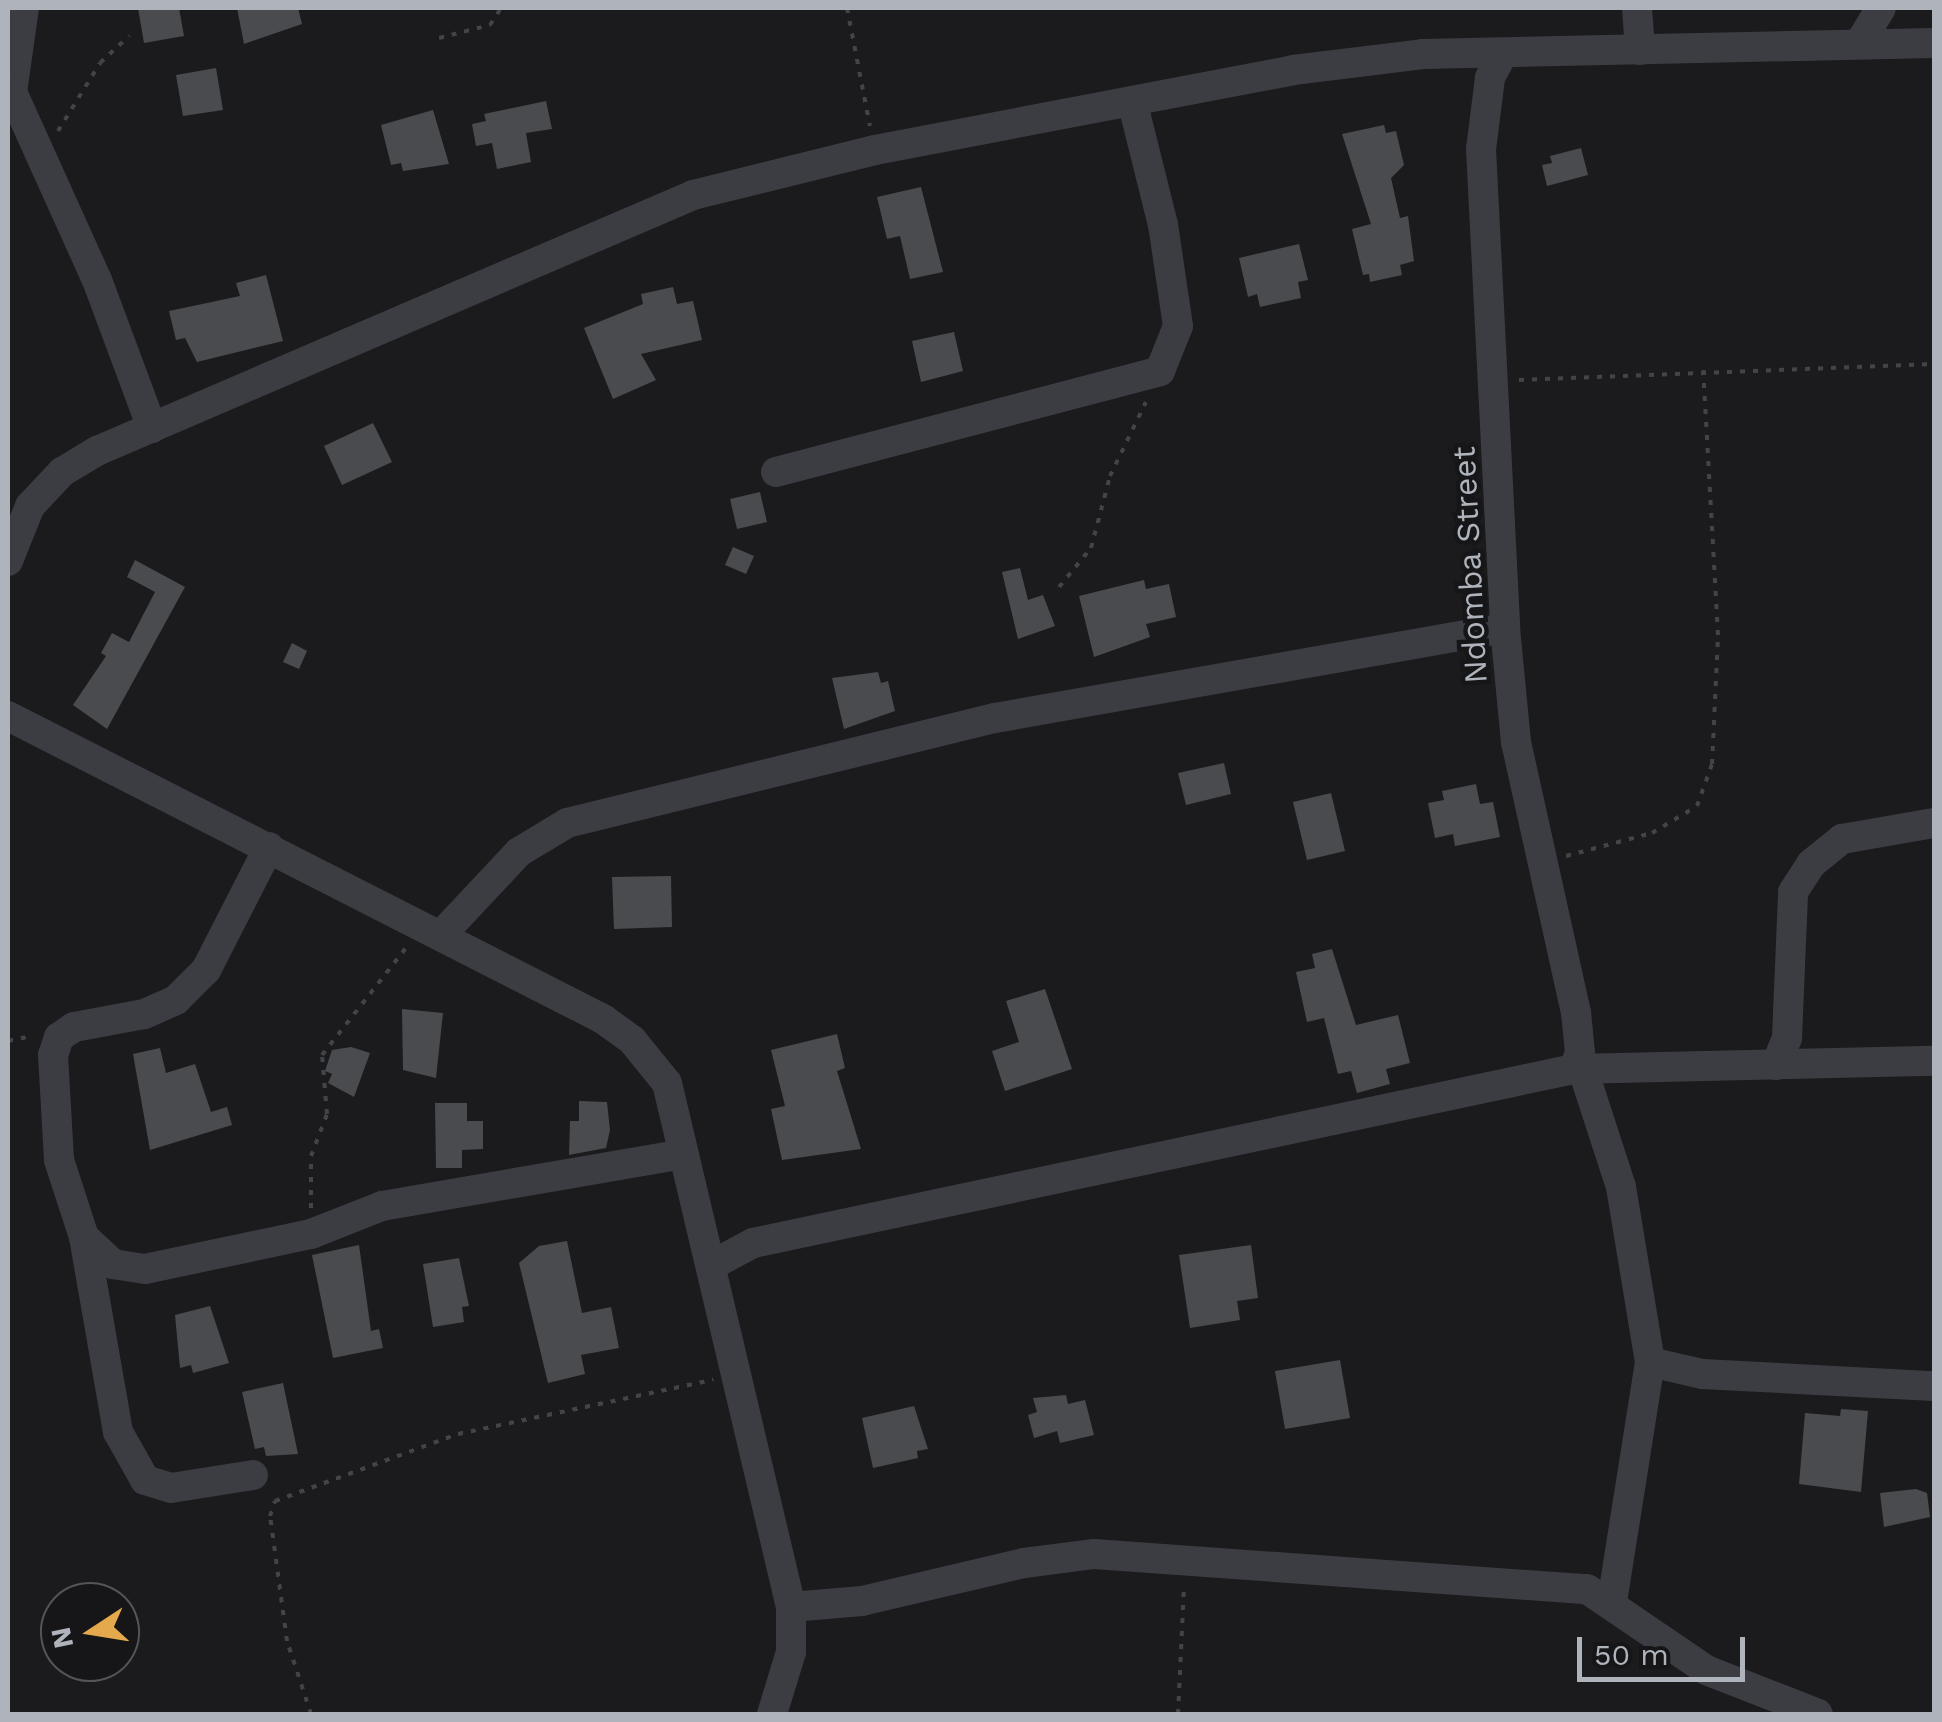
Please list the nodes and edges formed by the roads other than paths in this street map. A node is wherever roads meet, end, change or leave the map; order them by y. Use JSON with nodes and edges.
{"nodes":[{"id":1,"x":24,"y":8,"type":"edge"},
{"id":2,"x":1637,"y":8,"type":"edge"},
{"id":3,"x":1882,"y":8,"type":"edge"},
{"id":4,"x":1859,"y":44,"type":"junction"},
{"id":5,"x":1934,"y":44,"type":"edge"},
{"id":6,"x":1640,"y":50,"type":"junction"},
{"id":7,"x":1502,"y":55,"type":"junction"},
{"id":8,"x":1133,"y":104,"type":"junction"},
{"id":9,"x":152,"y":428,"type":"junction"},
{"id":10,"x":776,"y":472,"type":"dead end"},
{"id":11,"x":8,"y":561,"type":"edge"},
{"id":12,"x":1504,"y":628,"type":"junction"},
{"id":13,"x":8,"y":716,"type":"edge"},
{"id":14,"x":1934,"y":824,"type":"edge"},
{"id":15,"x":268,"y":847,"type":"junction"},
{"id":16,"x":432,"y":929,"type":"junction"},
{"id":17,"x":1934,"y":1061,"type":"edge"},
{"id":18,"x":1776,"y":1065,"type":"junction"},
{"id":19,"x":1579,"y":1069,"type":"junction"},
{"id":20,"x":684,"y":1154,"type":"junction"},
{"id":21,"x":84,"y":1236,"type":"junction"},
{"id":22,"x":712,"y":1264,"type":"junction"},
{"id":23,"x":1650,"y":1362,"type":"junction"},
{"id":24,"x":1934,"y":1386,"type":"edge"},
{"id":25,"x":254,"y":1475,"type":"dead end"},
{"id":26,"x":1612,"y":1602,"type":"junction"},
{"id":27,"x":791,"y":1607,"type":"junction"},
{"id":28,"x":772,"y":1714,"type":"edge"},
{"id":29,"x":1818,"y":1714,"type":"edge"}],
"edges":[{"from":1,"to":9,"type":"street"},
{"from":2,"to":6,"type":"street"},
{"from":3,"to":4,"type":"street"},
{"from":4,"to":5,"type":"street"},
{"from":4,"to":6,"type":"street"},
{"from":6,"to":7,"type":"street"},
{"from":7,"to":8,"type":"street"},
{"from":7,"to":12,"type":"street","name":"Ndomba Street"},
{"from":8,"to":9,"type":"street"},
{"from":8,"to":10,"type":"street"},
{"from":9,"to":11,"type":"street"},
{"from":12,"to":16,"type":"street"},
{"from":12,"to":19,"type":"street","name":"Ndomba Street"},
{"from":13,"to":15,"type":"street"},
{"from":14,"to":18,"type":"street"},
{"from":15,"to":16,"type":"street"},
{"from":15,"to":21,"type":"street"},
{"from":16,"to":20,"type":"street"},
{"from":17,"to":18,"type":"street"},
{"from":18,"to":19,"type":"street"},
{"from":19,"to":22,"type":"street"},
{"from":19,"to":23,"type":"street"},
{"from":20,"to":21,"type":"street"},
{"from":20,"to":22,"type":"street"},
{"from":21,"to":25,"type":"street"},
{"from":22,"to":27,"type":"street"},
{"from":23,"to":24,"type":"street"},
{"from":23,"to":26,"type":"street"},
{"from":26,"to":27,"type":"street"},
{"from":26,"to":29,"type":"street"},
{"from":27,"to":28,"type":"street"}]}
